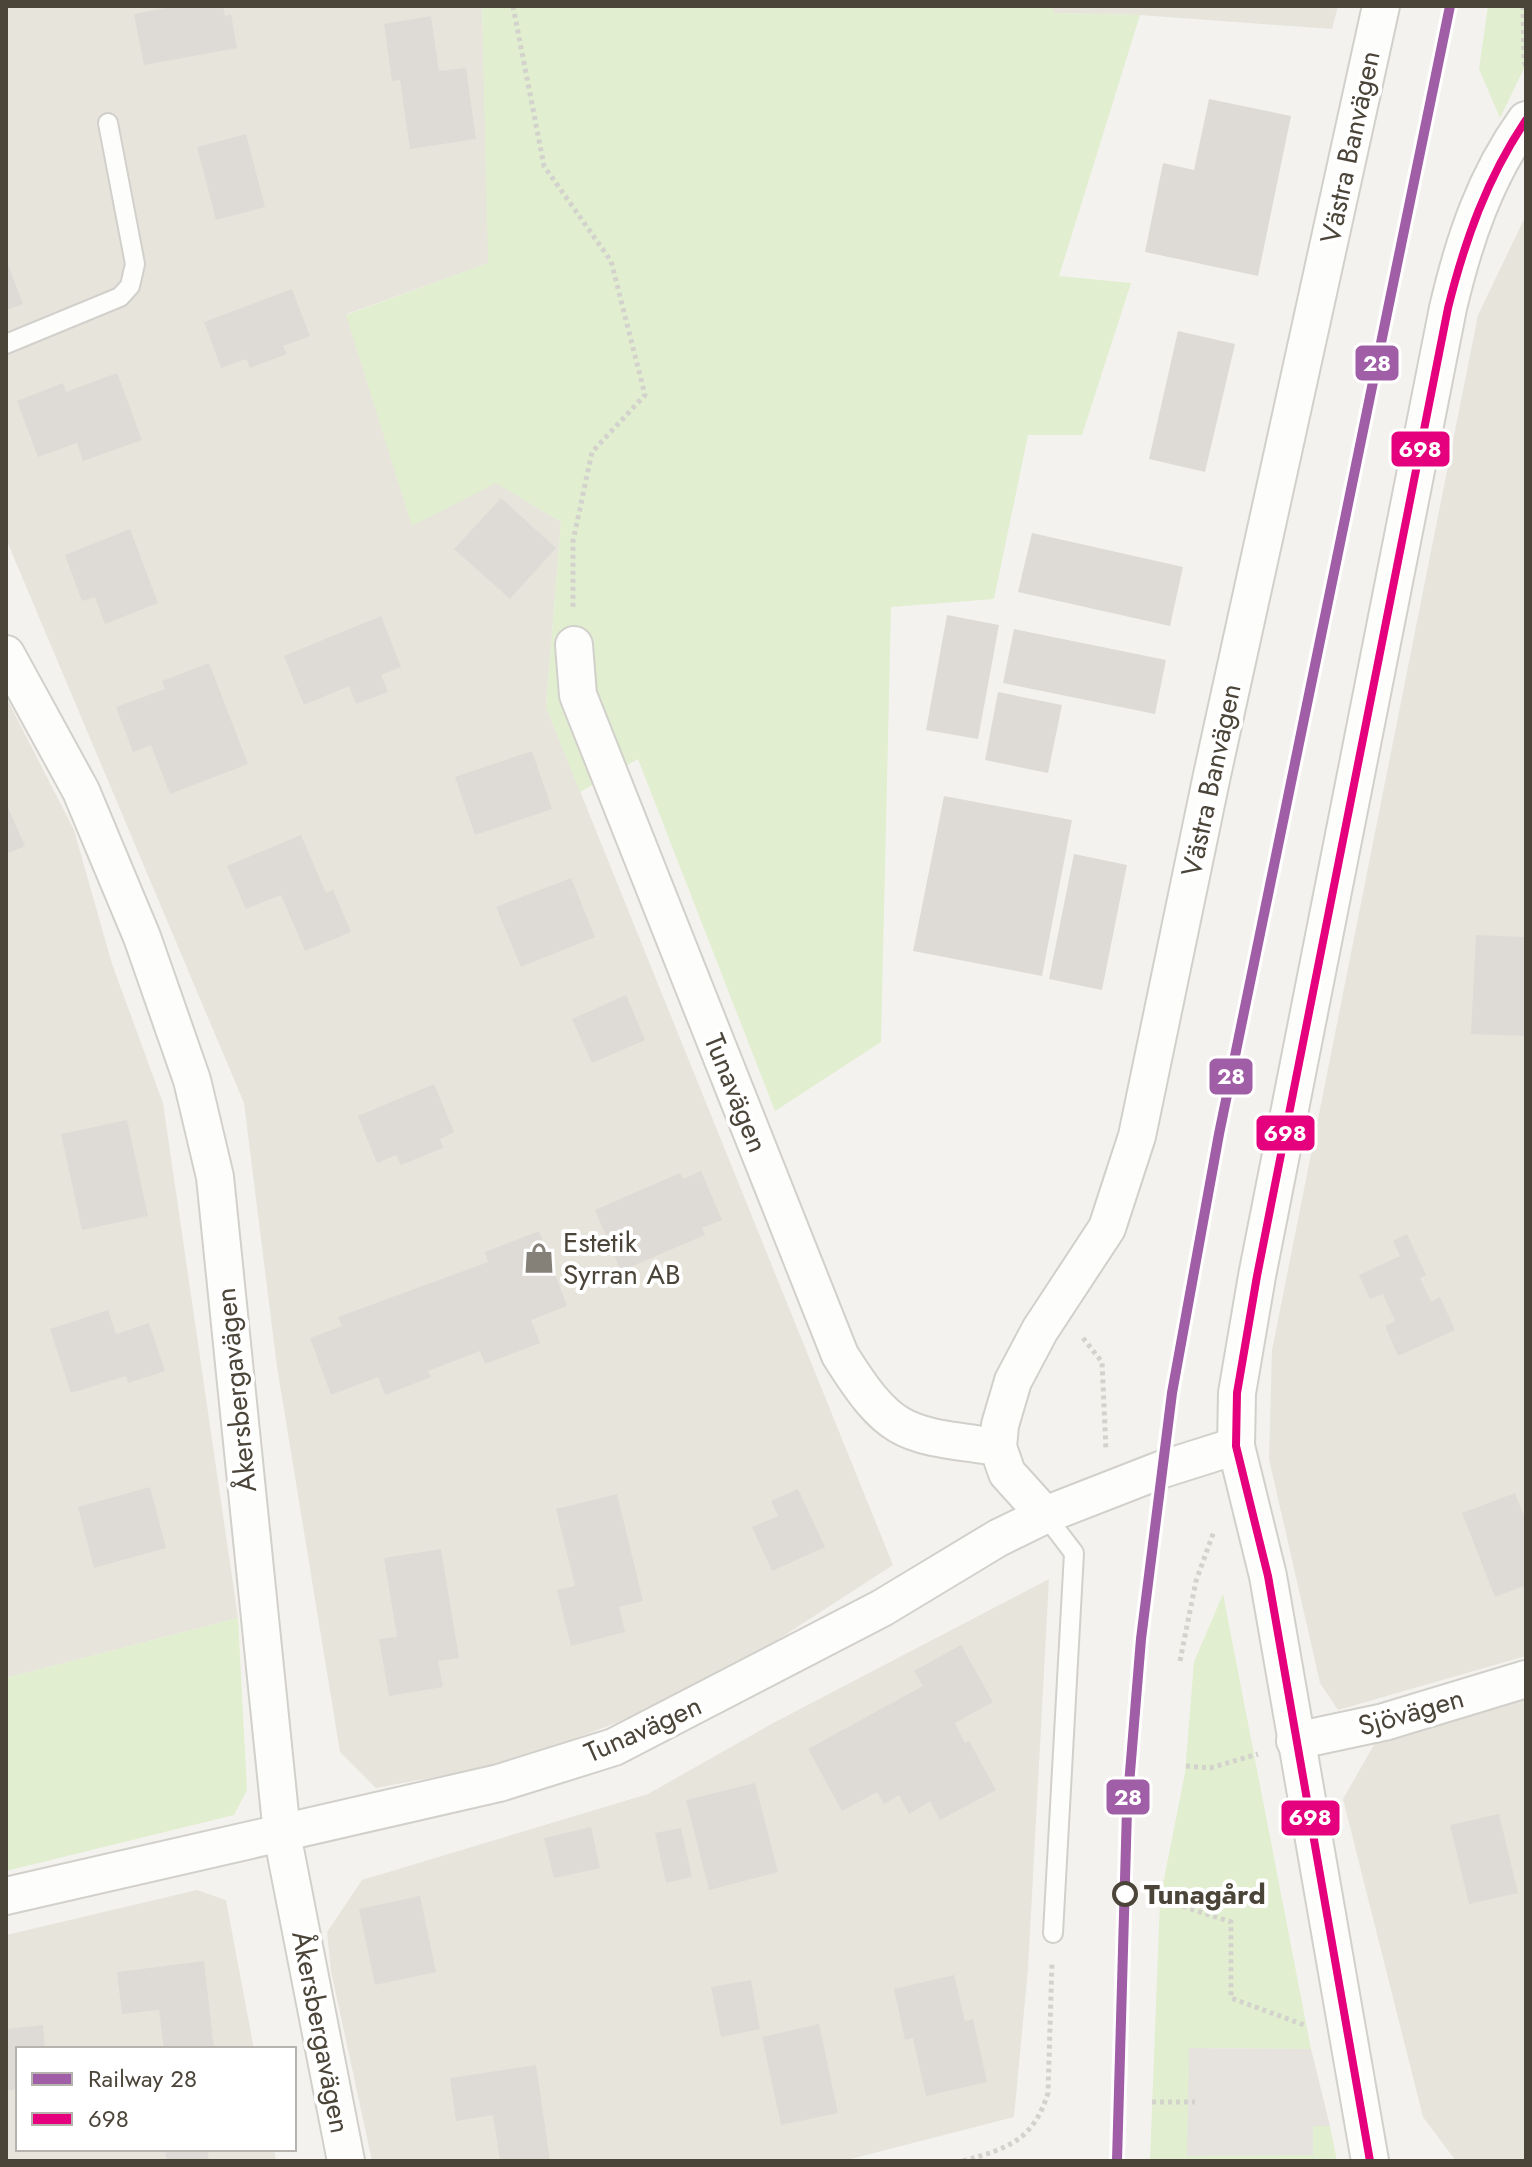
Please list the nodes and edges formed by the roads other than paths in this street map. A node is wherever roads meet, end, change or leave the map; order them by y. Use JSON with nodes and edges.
{"nodes":[{"id":1,"x":1381,"y":6,"type":"edge"},
{"id":2,"x":1526,"y":120,"type":"edge"},
{"id":3,"x":108,"y":123,"type":"dead end"},
{"id":4,"x":6,"y":344,"type":"edge"},
{"id":5,"x":574,"y":645,"type":"road end"},
{"id":6,"x":6,"y":654,"type":"edge"},
{"id":7,"x":1236,"y":1446,"type":"junction"},
{"id":8,"x":998,"y":1447,"type":"junction"},
{"id":9,"x":1045,"y":1515,"type":"junction"},
{"id":10,"x":1526,"y":1679,"type":"edge"},
{"id":11,"x":1279,"y":1747,"type":"junction"},
{"id":12,"x":282,"y":1834,"type":"junction"},
{"id":13,"x":6,"y":1896,"type":"edge"},
{"id":14,"x":1053,"y":1933,"type":"road end"},
{"id":15,"x":346,"y":2161,"type":"edge"},
{"id":16,"x":1370,"y":2161,"type":"edge"}],
"edges":[{"from":1,"to":8,"type":"street","name":"Västra Banvägen"},
{"from":2,"to":7,"type":"street"},
{"from":3,"to":4,"type":"lane"},
{"from":5,"to":8,"type":"street","name":"Tunavägen"},
{"from":6,"to":12,"type":"street","name":"Åkersbergavägen"},
{"from":7,"to":9,"type":"street","name":"Tunavägen"},
{"from":7,"to":11,"type":"street"},
{"from":8,"to":9,"type":"street"},
{"from":9,"to":12,"type":"street","name":"Tunavägen"},
{"from":9,"to":14,"type":"lane"},
{"from":10,"to":11,"type":"street","name":"Sjövägen"},
{"from":11,"to":16,"type":"street"},
{"from":12,"to":13,"type":"street","name":"Tunavägen"},
{"from":12,"to":15,"type":"street","name":"Åkersbergavägen"}]}
